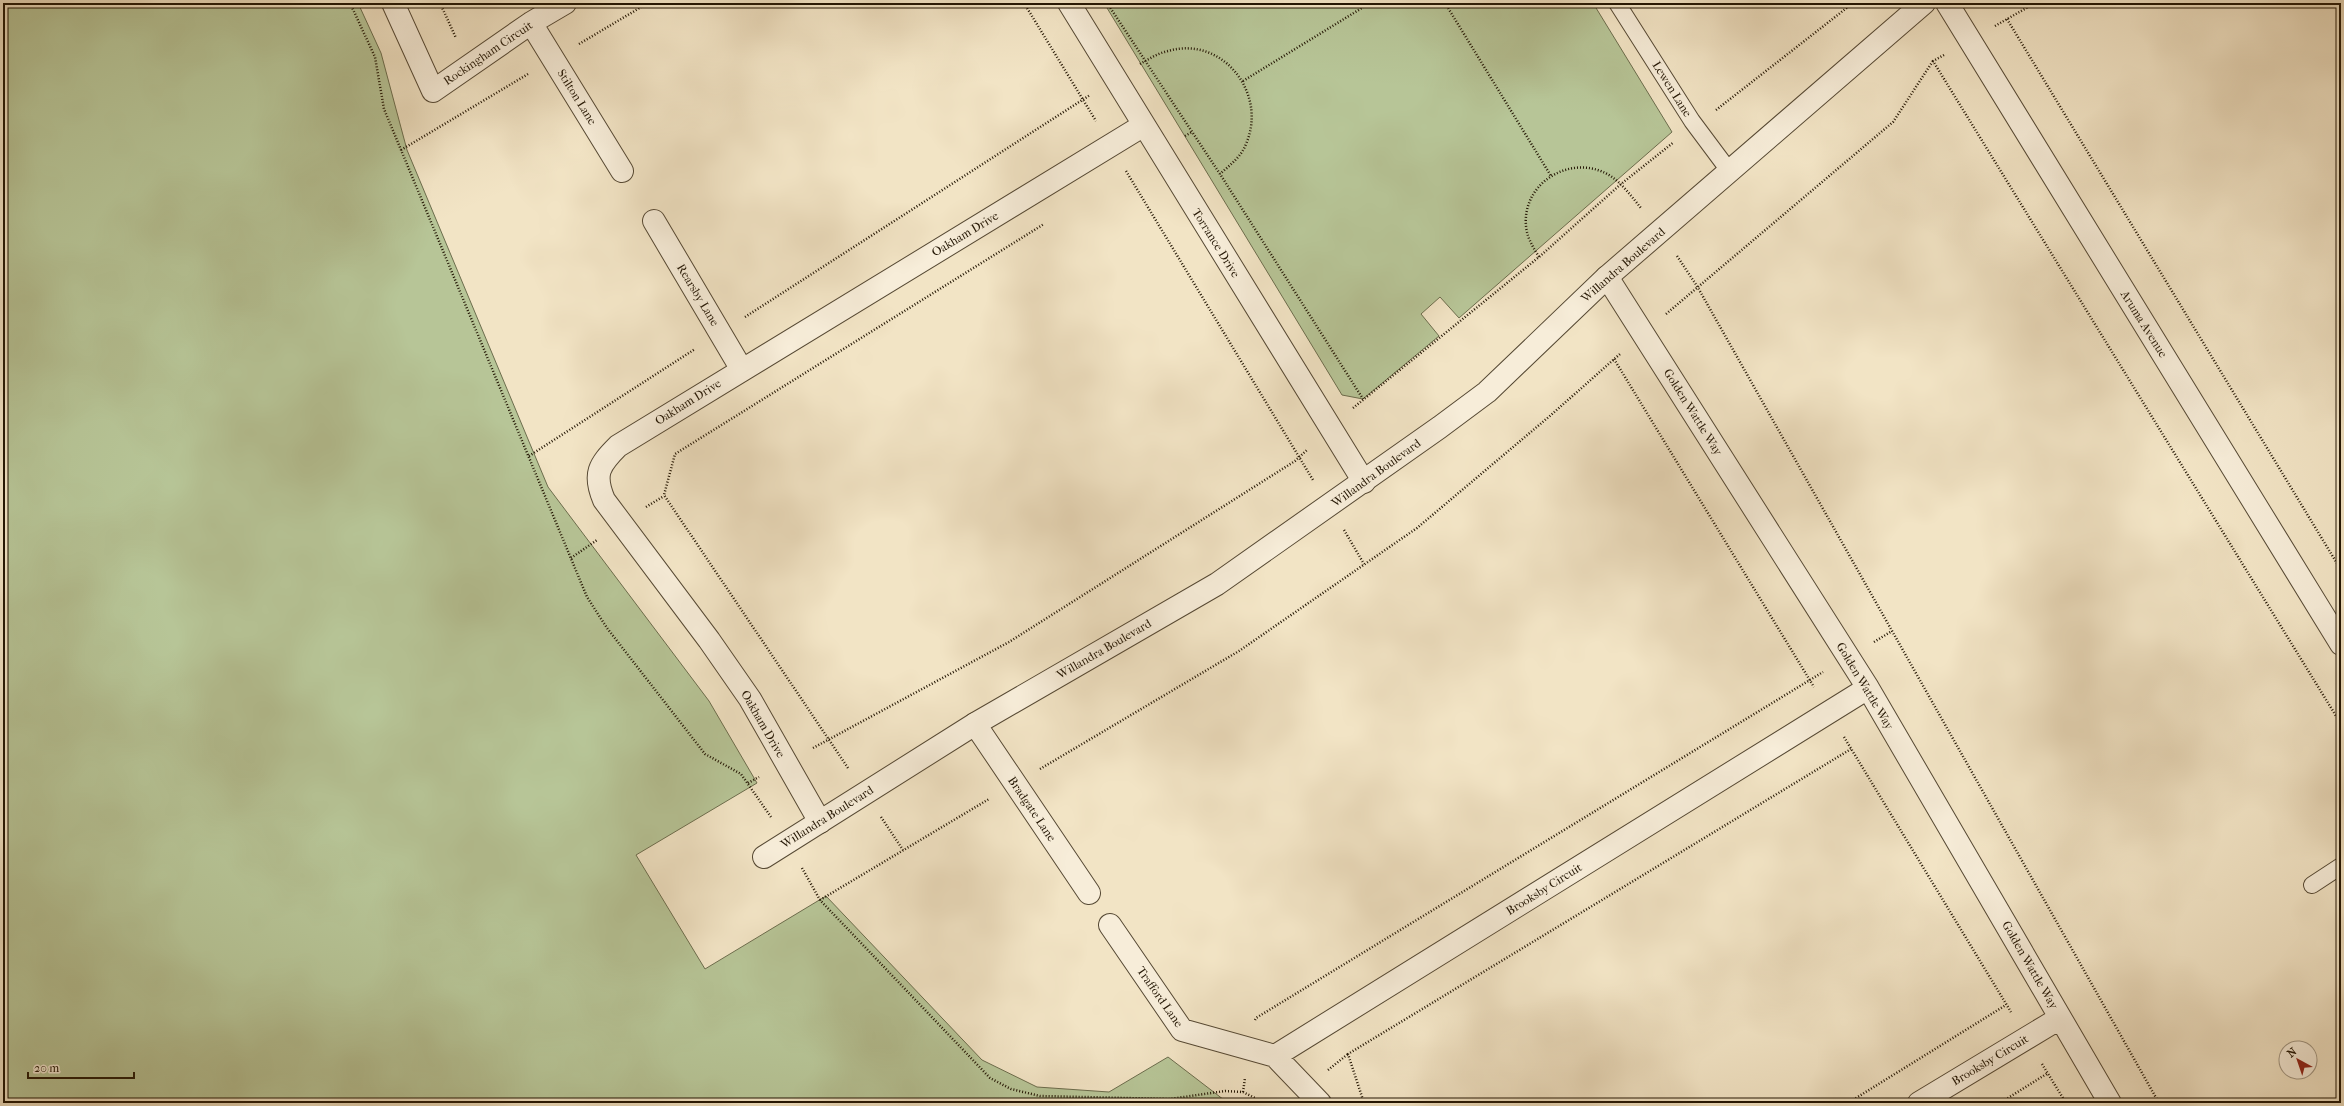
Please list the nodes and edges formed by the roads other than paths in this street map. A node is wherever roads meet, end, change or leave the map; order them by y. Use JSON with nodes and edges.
{"nodes":[{"id":1,"x":393,"y":3,"type":"edge"},
{"id":2,"x":565,"y":3,"type":"edge"},
{"id":3,"x":1069,"y":3,"type":"edge"},
{"id":4,"x":1617,"y":3,"type":"edge"},
{"id":5,"x":1924,"y":3,"type":"edge"},
{"id":6,"x":1947,"y":3,"type":"edge"},
{"id":7,"x":531,"y":23,"type":"junction"},
{"id":8,"x":1144,"y":125,"type":"junction"},
{"id":9,"x":622,"y":171,"type":"dead end"},
{"id":10,"x":1730,"y":172,"type":"junction"},
{"id":11,"x":654,"y":221,"type":"dead end"},
{"id":12,"x":1607,"y":277,"type":"junction"},
{"id":13,"x":742,"y":370,"type":"junction"},
{"id":14,"x":1364,"y":482,"type":"junction"},
{"id":15,"x":2341,"y":644,"type":"edge"},
{"id":16,"x":1868,"y":688,"type":"junction"},
{"id":17,"x":975,"y":724,"type":"junction"},
{"id":18,"x":820,"y":822,"type":"junction"},
{"id":19,"x":764,"y":857,"type":"dead end"},
{"id":20,"x":2341,"y":866,"type":"edge"},
{"id":21,"x":2312,"y":885,"type":"dead end"},
{"id":22,"x":1089,"y":893,"type":"dead end"},
{"id":23,"x":1110,"y":925,"type":"dead end"},
{"id":24,"x":2060,"y":1018,"type":"junction"},
{"id":25,"x":1275,"y":1056,"type":"junction"},
{"id":26,"x":1320,"y":1103,"type":"edge"},
{"id":27,"x":1919,"y":1103,"type":"edge"},
{"id":28,"x":2110,"y":1103,"type":"edge"}],
"edges":[{"from":1,"to":7,"type":"street","name":"Rockingham Circuit"},
{"from":2,"to":7,"type":"street","name":"Rockingham Circuit"},
{"from":3,"to":8,"type":"street","name":"Torrance Drive"},
{"from":4,"to":10,"type":"lane","name":"Lewen Lane"},
{"from":5,"to":10,"type":"street","name":"Willandra Boulevard"},
{"from":6,"to":15,"type":"street","name":"Aruma Avenue"},
{"from":7,"to":9,"type":"street","name":"Stilton Lane"},
{"from":8,"to":13,"type":"street","name":"Oakham Drive"},
{"from":8,"to":14,"type":"street","name":"Torrance Drive"},
{"from":10,"to":12,"type":"street","name":"Willandra Boulevard"},
{"from":11,"to":13,"type":"street","name":"Rearsby Lane"},
{"from":12,"to":14,"type":"street","name":"Willandra Boulevard"},
{"from":12,"to":16,"type":"street","name":"Golden Wattle Way"},
{"from":13,"to":18,"type":"street","name":"Oakham Drive"},
{"from":14,"to":17,"type":"street","name":"Willandra Boulevard"},
{"from":16,"to":24,"type":"street","name":"Golden Wattle Way"},
{"from":16,"to":25,"type":"street","name":"Brooksby Circuit"},
{"from":17,"to":18,"type":"street","name":"Willandra Boulevard"},
{"from":17,"to":22,"type":"street","name":"Bradgate Lane"},
{"from":18,"to":19,"type":"street","name":"Willandra Boulevard"},
{"from":20,"to":21,"type":"lane"},
{"from":23,"to":25,"type":"street","name":"Trafford Lane"},
{"from":24,"to":27,"type":"street","name":"Brooksby Circuit"},
{"from":24,"to":28,"type":"street","name":"Golden Wattle Way"},
{"from":25,"to":26,"type":"street"}]}
